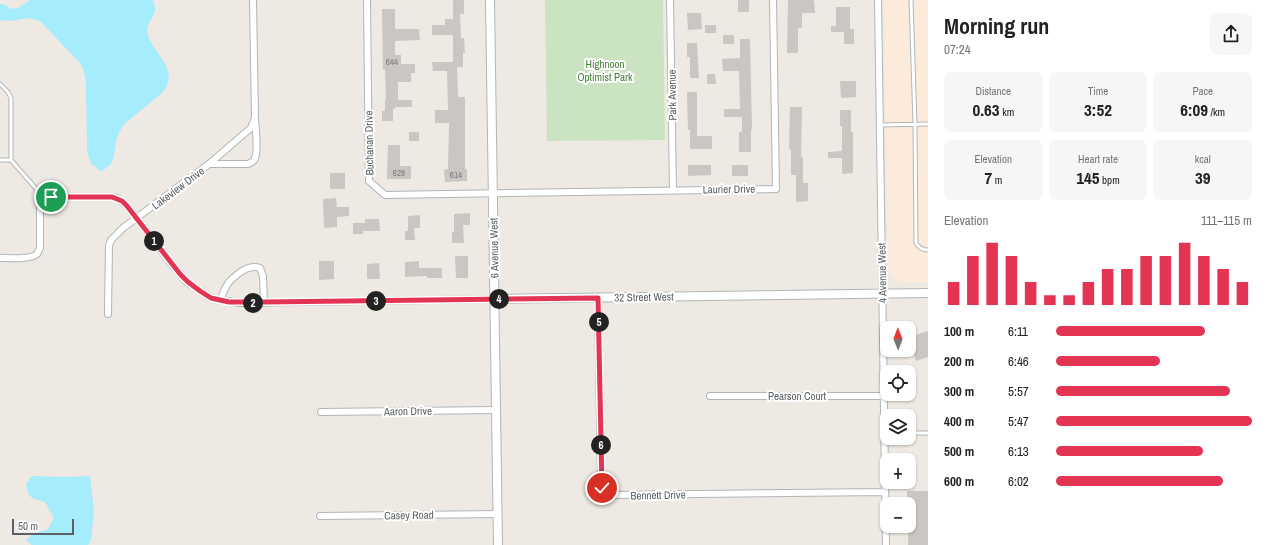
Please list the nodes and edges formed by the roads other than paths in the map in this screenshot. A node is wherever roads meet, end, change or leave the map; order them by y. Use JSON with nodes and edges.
{"nodes":[{"id":1,"x":253,"y":0,"type":"edge"},
{"id":2,"x":367,"y":0,"type":"edge"},
{"id":3,"x":490,"y":0,"type":"edge"},
{"id":4,"x":670,"y":0,"type":"edge"},
{"id":5,"x":773,"y":0,"type":"edge"},
{"id":6,"x":878,"y":0,"type":"edge"},
{"id":7,"x":911,"y":0,"type":"edge"},
{"id":8,"x":0,"y":84,"type":"edge"},
{"id":9,"x":255,"y":118,"type":"junction"},
{"id":10,"x":915,"y":124,"type":"junction"},
{"id":11,"x":928,"y":124,"type":"edge"},
{"id":12,"x":880,"y":125,"type":"junction"},
{"id":13,"x":0,"y":160,"type":"edge"},
{"id":14,"x":11,"y":160,"type":"junction"},
{"id":15,"x":209,"y":164,"type":"junction"},
{"id":16,"x":673,"y":190,"type":"junction"},
{"id":17,"x":493,"y":192,"type":"junction"},
{"id":18,"x":45,"y":199,"type":"junction"},
{"id":19,"x":136,"y":219,"type":"junction"},
{"id":20,"x":928,"y":250,"type":"edge"},
{"id":21,"x":0,"y":258,"type":"edge"},
{"id":22,"x":882,"y":293,"type":"junction"},
{"id":23,"x":928,"y":293,"type":"edge"},
{"id":24,"x":598,"y":298,"type":"junction"},
{"id":25,"x":495,"y":299,"type":"junction"},
{"id":26,"x":220,"y":300,"type":"junction"},
{"id":27,"x":264,"y":302,"type":"junction"},
{"id":28,"x":108,"y":314,"type":"dead end"},
{"id":29,"x":883,"y":365,"type":"edge"},
{"id":30,"x":710,"y":396,"type":"dead end"},
{"id":31,"x":880,"y":396,"type":"edge"},
{"id":32,"x":496,"y":410,"type":"junction"},
{"id":33,"x":321,"y":412,"type":"dead end"},
{"id":34,"x":916,"y":433,"type":"edge"},
{"id":35,"x":928,"y":433,"type":"edge"},
{"id":36,"x":885,"y":445,"type":"edge"},
{"id":37,"x":885,"y":492,"type":"junction"},
{"id":38,"x":498,"y":514,"type":"junction"},
{"id":39,"x":320,"y":516,"type":"dead end"},
{"id":40,"x":498,"y":545,"type":"edge"},
{"id":41,"x":886,"y":545,"type":"edge"}],
"edges":[{"from":1,"to":9,"type":"street","name":"Lakeview Drive"},
{"from":2,"to":17,"type":"street","name":"Buchanan Drive"},
{"from":3,"to":17,"type":"street","name":"6 Avenue West"},
{"from":4,"to":16,"type":"street","name":"Park Avenue"},
{"from":5,"to":16,"type":"street","name":"Laurier Drive"},
{"from":6,"to":12,"type":"street","name":"4 Avenue West"},
{"from":7,"to":10,"type":"lane"},
{"from":8,"to":14,"type":"lane"},
{"from":9,"to":15,"type":"street","name":"Lakeview Drive"},
{"from":9,"to":15,"type":"street","name":"Lakeview Drive"},
{"from":10,"to":11,"type":"lane"},
{"from":10,"to":12,"type":"lane"},
{"from":10,"to":20,"type":"lane"},
{"from":12,"to":22,"type":"street","name":"4 Avenue West"},
{"from":13,"to":14,"type":"lane"},
{"from":14,"to":18,"type":"lane"},
{"from":15,"to":19,"type":"street","name":"Lakeview Drive"},
{"from":16,"to":17,"type":"street","name":"Laurier Drive"},
{"from":17,"to":25,"type":"street","name":"6 Avenue West"},
{"from":18,"to":19,"type":"street","name":"32 Street West"},
{"from":18,"to":21,"type":"street"},
{"from":19,"to":26,"type":"street","name":"32 Street West"},
{"from":19,"to":28,"type":"street","name":"Lakeview Drive"},
{"from":22,"to":23,"type":"street","name":"32 Street West"},
{"from":22,"to":24,"type":"street","name":"32 Street West"},
{"from":22,"to":29,"type":"street","name":"4 Avenue West"},
{"from":24,"to":25,"type":"street","name":"32 Street West"},
{"from":24,"to":37,"type":"street","name":"Bennett Drive"},
{"from":25,"to":27,"type":"street","name":"32 Street West"},
{"from":25,"to":32,"type":"street","name":"6 Avenue West"},
{"from":26,"to":27,"type":"street","name":"32 Street West"},
{"from":26,"to":27,"type":"street"},
{"from":30,"to":31,"type":"street","name":"Pearson Court"},
{"from":32,"to":33,"type":"street","name":"Aaron Drive"},
{"from":32,"to":38,"type":"street","name":"6 Avenue West"},
{"from":34,"to":35,"type":"lane"},
{"from":36,"to":37,"type":"street","name":"4 Avenue West"},
{"from":37,"to":41,"type":"street","name":"4 Avenue West"},
{"from":38,"to":39,"type":"street","name":"Casey Road"},
{"from":38,"to":40,"type":"street","name":"6 Avenue West"}]}
